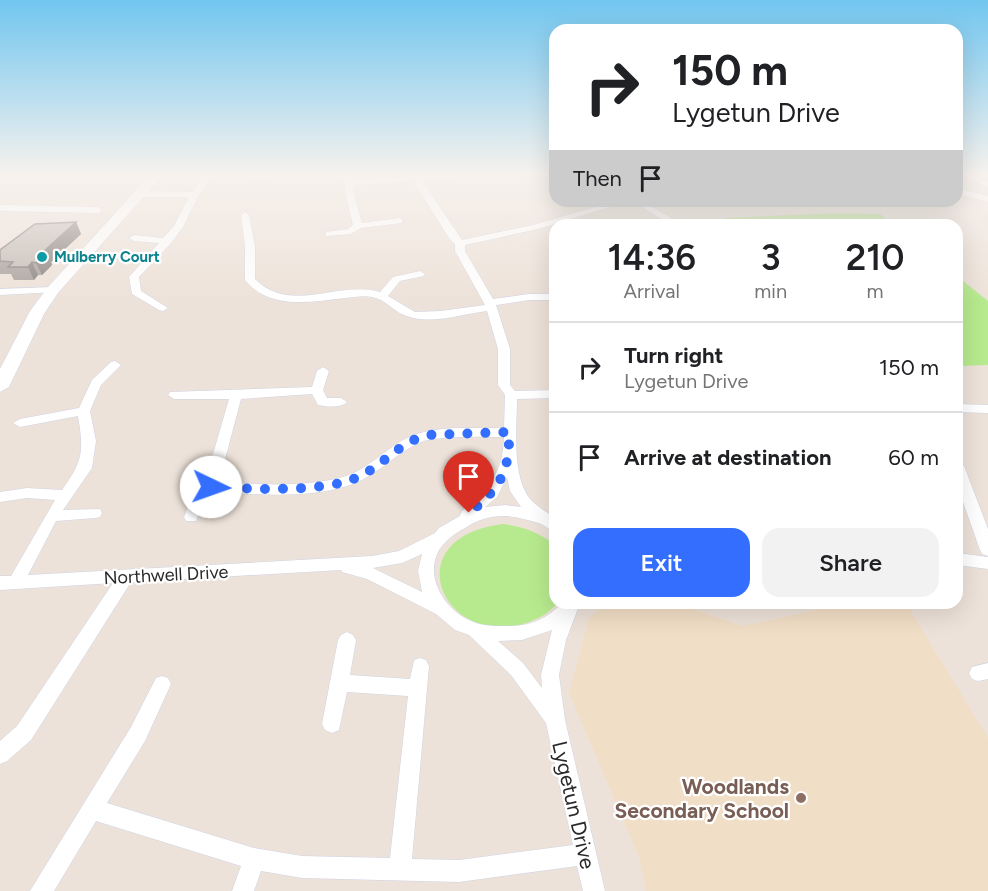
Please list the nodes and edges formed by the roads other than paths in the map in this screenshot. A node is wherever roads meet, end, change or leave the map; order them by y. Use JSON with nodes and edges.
{"nodes":[{"id":1,"x":118,"y":218,"type":"edge"},
{"id":2,"x":183,"y":218,"type":"edge"},
{"id":3,"x":245,"y":218,"type":"edge"},
{"id":4,"x":356,"y":218,"type":"edge"},
{"id":5,"x":441,"y":218,"type":"edge"},
{"id":6,"x":399,"y":221,"type":"dead end"},
{"id":7,"x":549,"y":223,"type":"edge"},
{"id":8,"x":358,"y":226,"type":"junction"},
{"id":9,"x":329,"y":234,"type":"dead end"},
{"id":10,"x":134,"y":238,"type":"dead end"},
{"id":11,"x":168,"y":241,"type":"junction"},
{"id":12,"x":460,"y":243,"type":"junction"},
{"id":13,"x":420,"y":274,"type":"dead end"},
{"id":14,"x":52,"y":290,"type":"junction"},
{"id":15,"x":0,"y":292,"type":"edge"},
{"id":16,"x":383,"y":296,"type":"junction"},
{"id":17,"x":549,"y":297,"type":"edge"},
{"id":18,"x":491,"y":305,"type":"junction"},
{"id":19,"x":163,"y":308,"type":"dead end"},
{"id":20,"x":115,"y":365,"type":"dead end"},
{"id":21,"x":322,"y":371,"type":"dead end"},
{"id":22,"x":0,"y":387,"type":"edge"},
{"id":23,"x":317,"y":390,"type":"junction"},
{"id":24,"x":174,"y":394,"type":"dead end"},
{"id":25,"x":236,"y":394,"type":"junction"},
{"id":26,"x":549,"y":394,"type":"edge"},
{"id":27,"x":511,"y":395,"type":"junction"},
{"id":28,"x":341,"y":402,"type":"dead end"},
{"id":29,"x":963,"y":408,"type":"edge"},
{"id":30,"x":988,"y":409,"type":"edge"},
{"id":31,"x":84,"y":411,"type":"junction"},
{"id":32,"x":20,"y":423,"type":"dead end"},
{"id":33,"x":509,"y":432,"type":"junction"},
{"id":34,"x":510,"y":458,"type":"junction"},
{"id":35,"x":963,"y":482,"type":"edge"},
{"id":36,"x":211,"y":487,"type":"junction"},
{"id":37,"x":66,"y":495,"type":"junction"},
{"id":38,"x":0,"y":497,"type":"edge"},
{"id":39,"x":95,"y":513,"type":"dead end"},
{"id":40,"x":51,"y":516,"type":"junction"},
{"id":41,"x":191,"y":517,"type":"dead end"},
{"id":42,"x":458,"y":522,"type":"junction"},
{"id":43,"x":549,"y":522,"type":"edge"},
{"id":44,"x":549,"y":523,"type":"edge"},
{"id":45,"x":438,"y":538,"type":"junction"},
{"id":46,"x":988,"y":550,"type":"edge"},
{"id":47,"x":963,"y":560,"type":"edge"},
{"id":48,"x":988,"y":563,"type":"edge"},
{"id":49,"x":331,"y":566,"type":"junction"},
{"id":50,"x":126,"y":577,"type":"junction"},
{"id":51,"x":8,"y":583,"type":"edge"},
{"id":52,"x":439,"y":608,"type":"junction"},
{"id":53,"x":567,"y":609,"type":"edge"},
{"id":54,"x":569,"y":609,"type":"edge"},
{"id":55,"x":476,"y":632,"type":"junction"},
{"id":56,"x":346,"y":640,"type":"dead end"},
{"id":57,"x":420,"y":666,"type":"dead end"},
{"id":58,"x":340,"y":683,"type":"junction"},
{"id":59,"x":162,"y":684,"type":"dead end"},
{"id":60,"x":417,"y":688,"type":"junction"},
{"id":61,"x":555,"y":720,"type":"junction"},
{"id":62,"x":332,"y":724,"type":"dead end"},
{"id":63,"x":0,"y":754,"type":"edge"},
{"id":64,"x":91,"y":809,"type":"junction"},
{"id":65,"x":586,"y":854,"type":"junction"},
{"id":66,"x":254,"y":859,"type":"junction"},
{"id":67,"x":400,"y":871,"type":"junction"},
{"id":68,"x":41,"y":891,"type":"edge"},
{"id":69,"x":243,"y":891,"type":"edge"},
{"id":70,"x":594,"y":891,"type":"edge"}],
"edges":[{"from":1,"to":14,"type":"street"},
{"from":2,"to":11,"type":"street"},
{"from":3,"to":16,"type":"street"},
{"from":4,"to":8,"type":"street"},
{"from":5,"to":12,"type":"street"},
{"from":6,"to":8,"type":"street"},
{"from":7,"to":12,"type":"street"},
{"from":8,"to":9,"type":"street"},
{"from":10,"to":11,"type":"street"},
{"from":11,"to":19,"type":"street"},
{"from":12,"to":18,"type":"street"},
{"from":13,"to":16,"type":"street"},
{"from":14,"to":15,"type":"street"},
{"from":14,"to":22,"type":"street"},
{"from":16,"to":18,"type":"street"},
{"from":17,"to":18,"type":"street"},
{"from":18,"to":27,"type":"street"},
{"from":20,"to":31,"type":"street"},
{"from":21,"to":23,"type":"street"},
{"from":23,"to":25,"type":"street"},
{"from":23,"to":28,"type":"street"},
{"from":24,"to":25,"type":"street"},
{"from":25,"to":36,"type":"street"},
{"from":26,"to":27,"type":"street"},
{"from":27,"to":33,"type":"street"},
{"from":29,"to":30,"type":"street"},
{"from":31,"to":32,"type":"street"},
{"from":31,"to":37,"type":"street"},
{"from":33,"to":34,"type":"street"},
{"from":33,"to":36,"type":"street"},
{"from":34,"to":42,"type":"street"},
{"from":34,"to":43,"type":"street"},
{"from":35,"to":46,"type":"street"},
{"from":36,"to":41,"type":"street"},
{"from":37,"to":38,"type":"street"},
{"from":37,"to":40,"type":"street"},
{"from":39,"to":40,"type":"street"},
{"from":40,"to":51,"type":"street"},
{"from":42,"to":44,"type":"street"},
{"from":42,"to":45,"type":"street"},
{"from":45,"to":49,"type":"street"},
{"from":45,"to":52,"type":"street"},
{"from":47,"to":48,"type":"street"},
{"from":49,"to":50,"type":"street","name":"Northwell Drive"},
{"from":49,"to":52,"type":"street"},
{"from":50,"to":51,"type":"street","name":"Northwell Drive"},
{"from":50,"to":63,"type":"street"},
{"from":52,"to":55,"type":"street"},
{"from":53,"to":55,"type":"street"},
{"from":54,"to":61,"type":"street"},
{"from":55,"to":61,"type":"street"},
{"from":56,"to":58,"type":"street"},
{"from":57,"to":60,"type":"street"},
{"from":58,"to":60,"type":"street"},
{"from":58,"to":62,"type":"street"},
{"from":59,"to":64,"type":"street"},
{"from":60,"to":67,"type":"street"},
{"from":61,"to":65,"type":"street","name":"Lygetun Drive"},
{"from":64,"to":66,"type":"street"},
{"from":64,"to":68,"type":"street"},
{"from":65,"to":67,"type":"street"},
{"from":65,"to":70,"type":"street","name":"Lygetun Drive"},
{"from":66,"to":67,"type":"street"},
{"from":66,"to":69,"type":"street"}]}
